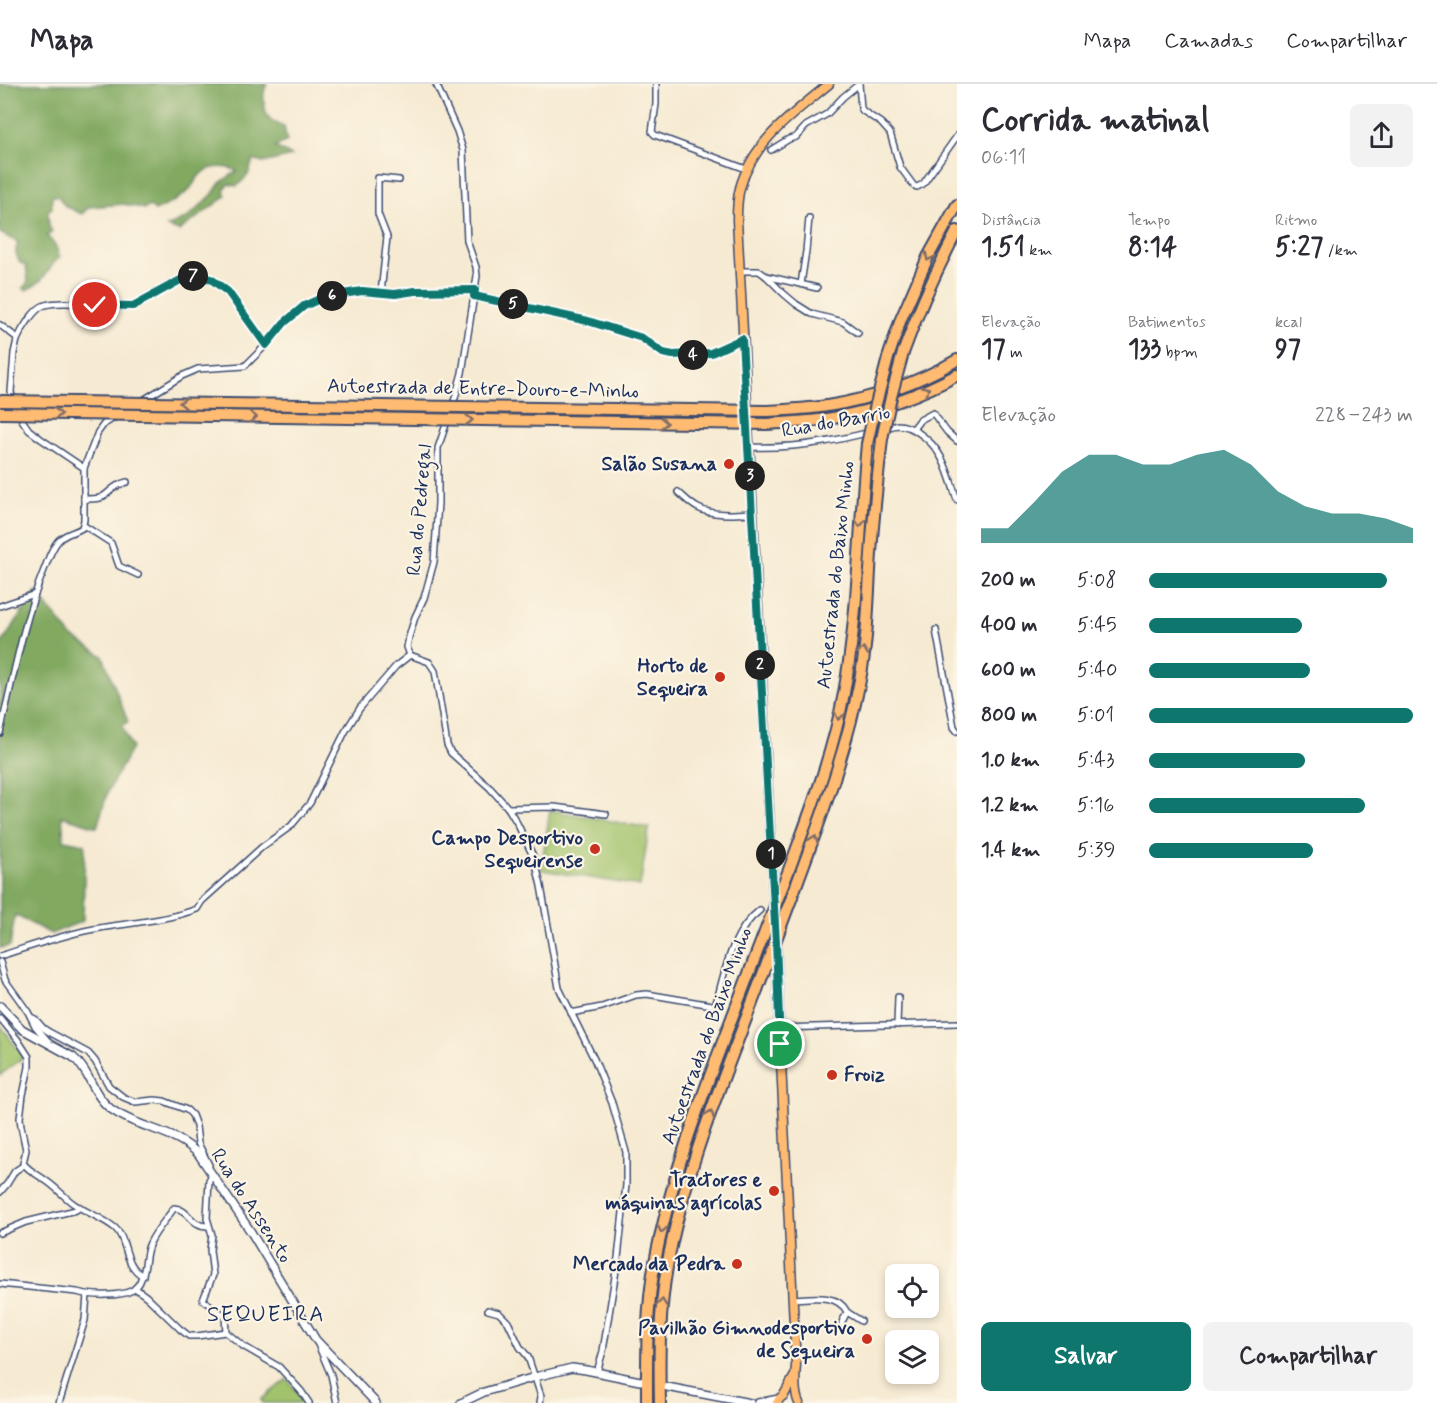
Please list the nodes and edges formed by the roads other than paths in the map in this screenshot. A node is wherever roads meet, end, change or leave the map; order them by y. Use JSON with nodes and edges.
{"nodes":[{"id":1,"x":435,"y":84,"type":"edge"},
{"id":2,"x":656,"y":84,"type":"edge"},
{"id":3,"x":829,"y":84,"type":"edge"},
{"id":4,"x":859,"y":84,"type":"edge"},
{"id":5,"x":957,"y":136,"type":"edge"},
{"id":6,"x":771,"y":150,"type":"dead end"},
{"id":7,"x":746,"y":169,"type":"junction"},
{"id":8,"x":399,"y":180,"type":"dead end"},
{"id":9,"x":957,"y":205,"type":"edge"},
{"id":10,"x":809,"y":218,"type":"dead end"},
{"id":11,"x":957,"y":231,"type":"edge"},
{"id":12,"x":739,"y":271,"type":"junction"},
{"id":13,"x":766,"y":276,"type":"junction"},
{"id":14,"x":801,"y":284,"type":"junction"},
{"id":15,"x":817,"y":288,"type":"dead end"},
{"id":16,"x":381,"y":293,"type":"junction"},
{"id":17,"x":474,"y":293,"type":"junction"},
{"id":18,"x":0,"y":325,"type":"edge"},
{"id":19,"x":858,"y":333,"type":"dead end"},
{"id":20,"x":742,"y":339,"type":"junction"},
{"id":21,"x":17,"y":340,"type":"junction"},
{"id":22,"x":266,"y":345,"type":"junction"},
{"id":23,"x":957,"y":360,"type":"edge"},
{"id":24,"x":957,"y":375,"type":"edge"},
{"id":25,"x":0,"y":400,"type":"edge"},
{"id":26,"x":0,"y":413,"type":"edge"},
{"id":27,"x":913,"y":429,"type":"junction"},
{"id":28,"x":957,"y":441,"type":"edge"},
{"id":29,"x":749,"y":447,"type":"junction"},
{"id":30,"x":84,"y":468,"type":"junction"},
{"id":31,"x":127,"y":482,"type":"dead end"},
{"id":32,"x":678,"y":492,"type":"dead end"},
{"id":33,"x":84,"y":499,"type":"junction"},
{"id":34,"x":957,"y":500,"type":"edge"},
{"id":35,"x":752,"y":513,"type":"junction"},
{"id":36,"x":83,"y":525,"type":"junction"},
{"id":37,"x":138,"y":575,"type":"dead end"},
{"id":38,"x":35,"y":594,"type":"junction"},
{"id":39,"x":0,"y":606,"type":"edge"},
{"id":40,"x":936,"y":630,"type":"dead end"},
{"id":41,"x":410,"y":655,"type":"junction"},
{"id":42,"x":957,"y":731,"type":"edge"},
{"id":43,"x":0,"y":734,"type":"edge"},
{"id":44,"x":508,"y":808,"type":"junction"},
{"id":45,"x":606,"y":814,"type":"dead end"},
{"id":46,"x":760,"y":910,"type":"dead end"},
{"id":47,"x":0,"y":956,"type":"edge"},
{"id":48,"x":0,"y":962,"type":"edge"},
{"id":49,"x":897,"y":997,"type":"dead end"},
{"id":50,"x":0,"y":1006,"type":"edge"},
{"id":51,"x":571,"y":1013,"type":"junction"},
{"id":52,"x":31,"y":1017,"type":"junction"},
{"id":53,"x":0,"y":1018,"type":"edge"},
{"id":54,"x":957,"y":1023,"type":"edge"},
{"id":55,"x":897,"y":1025,"type":"junction"},
{"id":56,"x":779,"y":1028,"type":"junction"},
{"id":57,"x":51,"y":1045,"type":"junction"},
{"id":58,"x":24,"y":1165,"type":"junction"},
{"id":59,"x":211,"y":1174,"type":"junction"},
{"id":60,"x":0,"y":1192,"type":"edge"},
{"id":61,"x":80,"y":1208,"type":"junction"},
{"id":62,"x":209,"y":1226,"type":"junction"},
{"id":63,"x":0,"y":1233,"type":"edge"},
{"id":64,"x":143,"y":1276,"type":"junction"},
{"id":65,"x":0,"y":1284,"type":"edge"},
{"id":66,"x":135,"y":1288,"type":"junction"},
{"id":67,"x":87,"y":1295,"type":"junction"},
{"id":68,"x":793,"y":1299,"type":"junction"},
{"id":69,"x":488,"y":1311,"type":"dead end"},
{"id":70,"x":848,"y":1312,"type":"junction"},
{"id":71,"x":861,"y":1322,"type":"dead end"},
{"id":72,"x":842,"y":1330,"type":"dead end"},
{"id":73,"x":226,"y":1332,"type":"junction"},
{"id":74,"x":316,"y":1340,"type":"junction"},
{"id":75,"x":339,"y":1364,"type":"junction"},
{"id":76,"x":597,"y":1372,"type":"junction"},
{"id":77,"x":331,"y":1375,"type":"junction"},
{"id":78,"x":535,"y":1377,"type":"junction"},
{"id":79,"x":794,"y":1377,"type":"junction"},
{"id":80,"x":640,"y":1381,"type":"dead end"},
{"id":81,"x":667,"y":1387,"type":"dead end"},
{"id":82,"x":780,"y":1399,"type":"edge"},
{"id":83,"x":797,"y":1400,"type":"edge"},
{"id":84,"x":59,"y":1403,"type":"edge"},
{"id":85,"x":309,"y":1403,"type":"edge"},
{"id":86,"x":337,"y":1403,"type":"edge"},
{"id":87,"x":376,"y":1403,"type":"edge"},
{"id":88,"x":461,"y":1403,"type":"edge"},
{"id":89,"x":540,"y":1403,"type":"edge"},
{"id":90,"x":647,"y":1403,"type":"edge"},
{"id":91,"x":660,"y":1403,"type":"edge"},
{"id":92,"x":750,"y":1403,"type":"edge"},
{"id":93,"x":758,"y":1403,"type":"edge"}],
"edges":[{"from":1,"to":17,"type":"street","name":"Rua do Pedregal"},
{"from":2,"to":7,"type":"street"},
{"from":3,"to":7,"type":"main road"},
{"from":4,"to":5,"type":"street"},
{"from":4,"to":6,"type":"street"},
{"from":7,"to":12,"type":"main road"},
{"from":8,"to":16,"type":"street"},
{"from":9,"to":90,"type":"highway","name":"Autoestrada do Baixo Minho","one_way":true,"bridge":true},
{"from":10,"to":14,"type":"street"},
{"from":91,"to":11,"type":"highway","name":"Autoestrada do Baixo Minho","one_way":true,"bridge":true},
{"from":12,"to":13,"type":"street"},
{"from":12,"to":20,"type":"main road"},
{"from":13,"to":14,"type":"street"},
{"from":13,"to":19,"type":"street"},
{"from":14,"to":15,"type":"street"},
{"from":16,"to":17,"type":"street"},
{"from":16,"to":22,"type":"street"},
{"from":17,"to":20,"type":"street"},
{"from":17,"to":41,"type":"street","name":"Rua do Pedregal"},
{"from":18,"to":21,"type":"street"},
{"from":20,"to":29,"type":"main road"},
{"from":21,"to":22,"type":"street"},
{"from":21,"to":30,"type":"street"},
{"from":22,"to":30,"type":"street"},
{"from":23,"to":25,"type":"highway","name":"Autoestrada de Entre-Douro-e-Minho","one_way":true,"bridge":true},
{"from":26,"to":24,"type":"highway","name":"Autoestrada de Entre-Douro-e-Minho","one_way":true,"bridge":true},
{"from":27,"to":28,"type":"street"},
{"from":27,"to":29,"type":"street","name":"Rua do Barrio"},
{"from":27,"to":34,"type":"street","name":"Rua do Barrio"},
{"from":29,"to":35,"type":"main road"},
{"from":30,"to":33,"type":"street"},
{"from":31,"to":33,"type":"street"},
{"from":32,"to":35,"type":"street"},
{"from":33,"to":36,"type":"street"},
{"from":35,"to":56,"type":"main road"},
{"from":36,"to":37,"type":"street"},
{"from":36,"to":38,"type":"street"},
{"from":38,"to":39,"type":"street"},
{"from":38,"to":43,"type":"street"},
{"from":40,"to":42,"type":"street"},
{"from":41,"to":44,"type":"street"},
{"from":41,"to":47,"type":"street"},
{"from":44,"to":45,"type":"street"},
{"from":44,"to":51,"type":"street"},
{"from":46,"to":51,"type":"street"},
{"from":48,"to":52,"type":"street"},
{"from":49,"to":55,"type":"street"},
{"from":50,"to":57,"type":"street","name":"Rua do Assento"},
{"from":51,"to":76,"type":"street"},
{"from":52,"to":57,"type":"street"},
{"from":52,"to":59,"type":"street"},
{"from":53,"to":58,"type":"street"},
{"from":54,"to":55,"type":"street"},
{"from":55,"to":56,"type":"street"},
{"from":56,"to":68,"type":"main road"},
{"from":57,"to":59,"type":"street","name":"Rua do Assento"},
{"from":58,"to":60,"type":"street"},
{"from":58,"to":61,"type":"street"},
{"from":59,"to":62,"type":"street"},
{"from":59,"to":74,"type":"street","name":"Rua do Assento"},
{"from":61,"to":63,"type":"street"},
{"from":61,"to":64,"type":"street"},
{"from":62,"to":64,"type":"street"},
{"from":62,"to":73,"type":"street"},
{"from":64,"to":66,"type":"street"},
{"from":65,"to":67,"type":"street"},
{"from":66,"to":67,"type":"street"},
{"from":66,"to":73,"type":"street"},
{"from":67,"to":84,"type":"street"},
{"from":68,"to":70,"type":"street"},
{"from":68,"to":79,"type":"main road"},
{"from":69,"to":78,"type":"street"},
{"from":70,"to":71,"type":"street"},
{"from":70,"to":72,"type":"street"},
{"from":73,"to":85,"type":"street"},
{"from":74,"to":75,"type":"street","name":"Rua do Assento"},
{"from":74,"to":77,"type":"street"},
{"from":75,"to":77,"type":"street"},
{"from":75,"to":87,"type":"street","name":"Rua do Assento"},
{"from":76,"to":78,"type":"street"},
{"from":76,"to":80,"type":"street"},
{"from":77,"to":86,"type":"street"},
{"from":78,"to":88,"type":"street"},
{"from":78,"to":89,"type":"street"},
{"from":79,"to":82,"type":"main road"},
{"from":79,"to":83,"type":"main road"},
{"from":81,"to":92,"type":"street"},
{"from":82,"to":83,"type":"main road"},
{"from":82,"to":93,"type":"street"}]}
